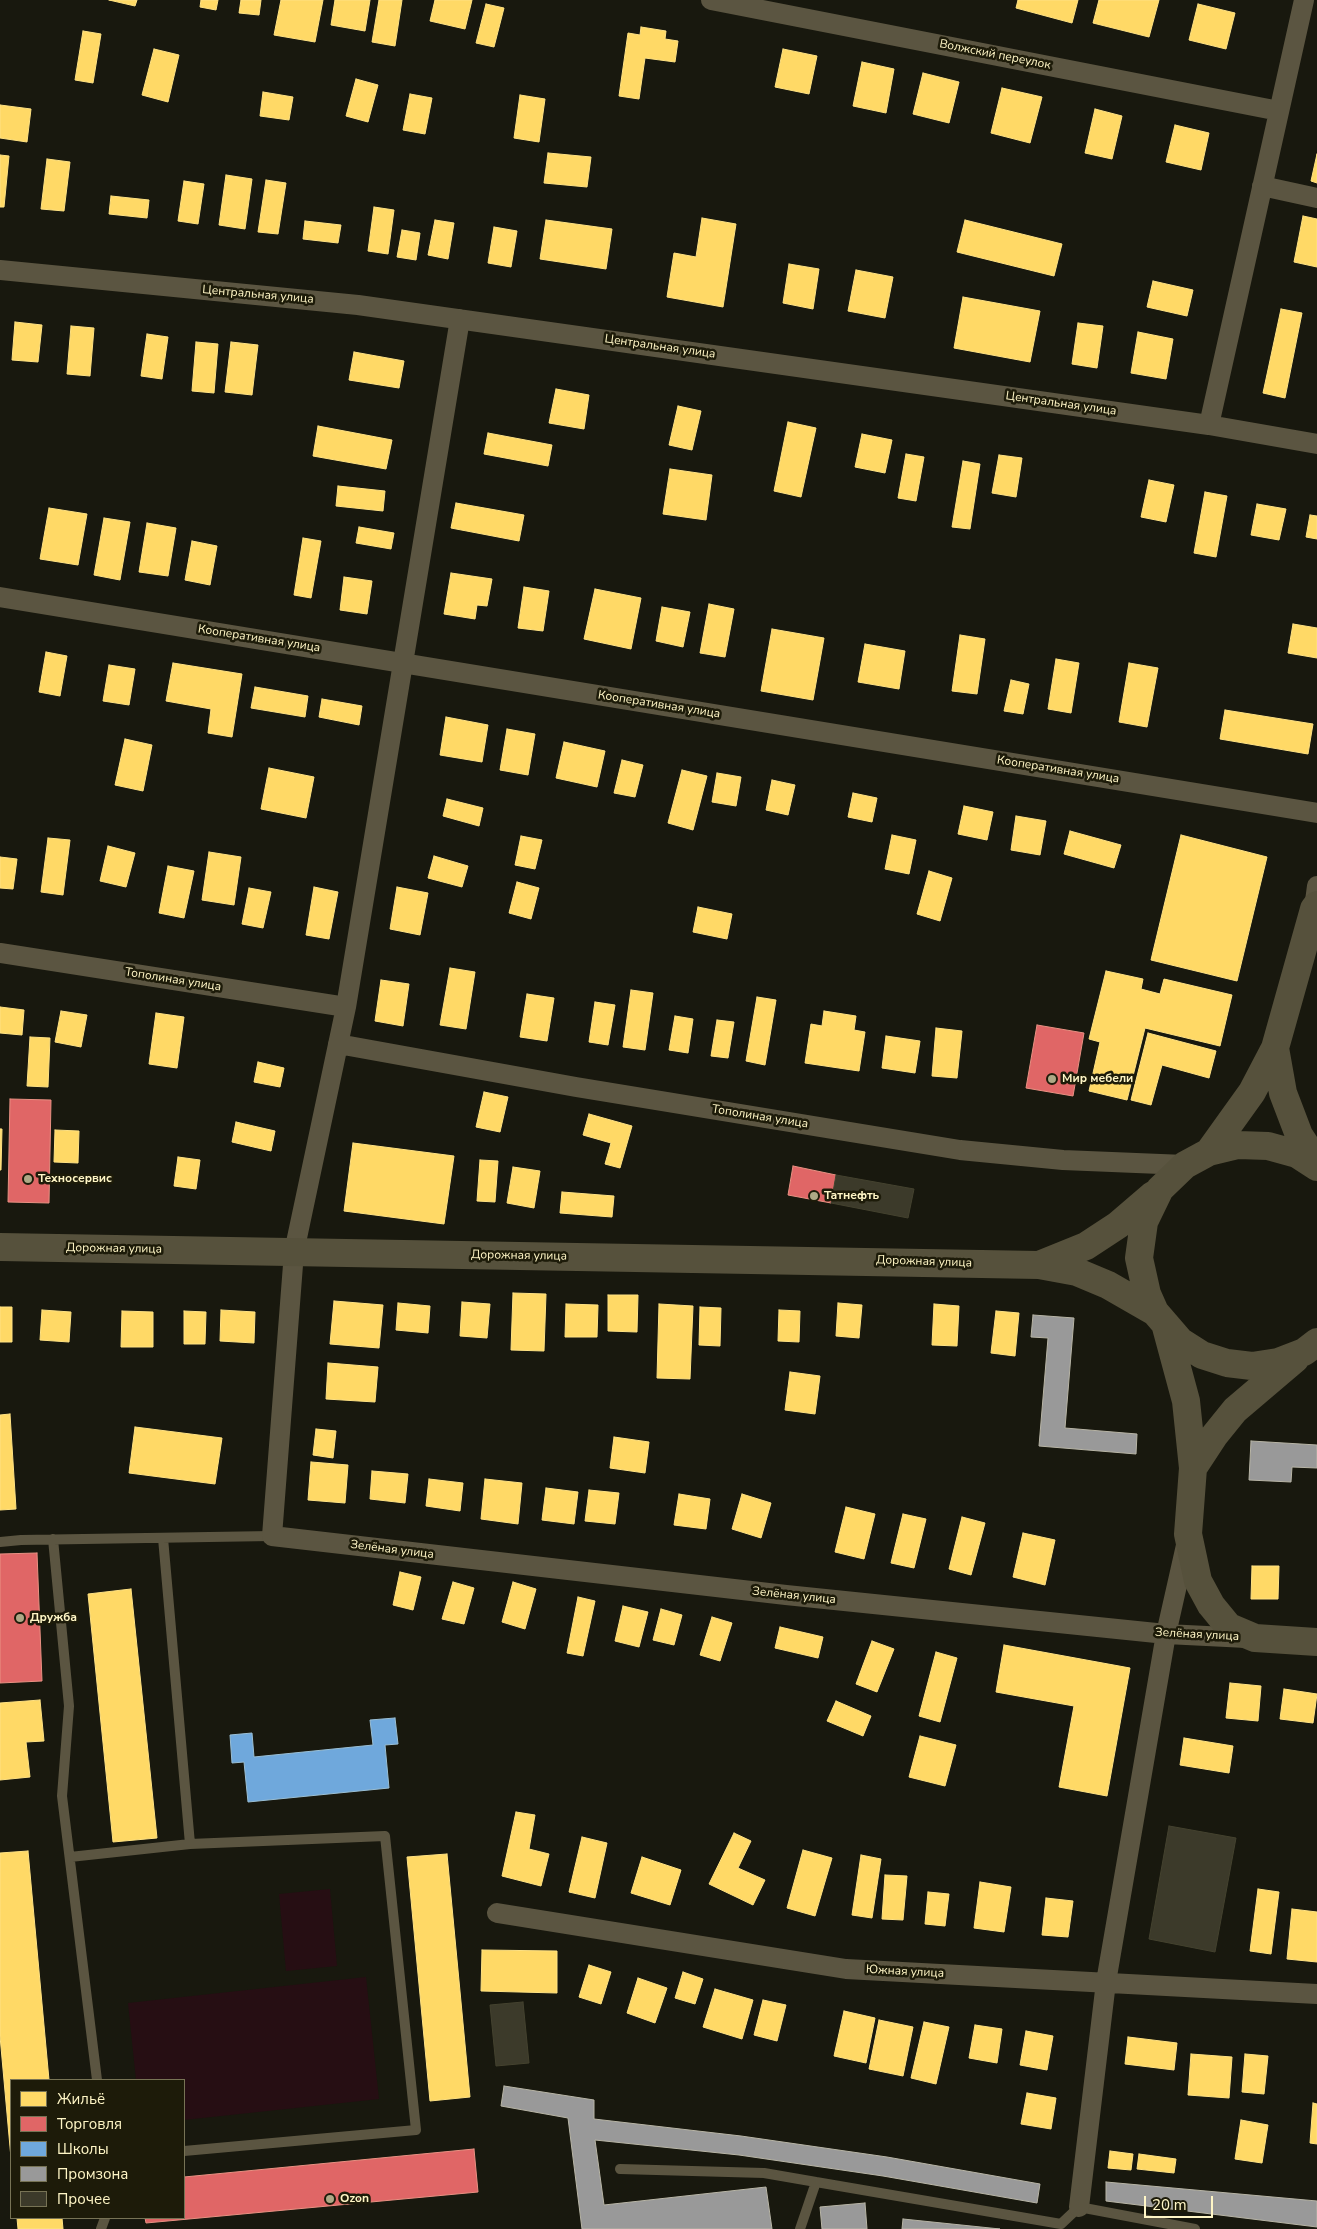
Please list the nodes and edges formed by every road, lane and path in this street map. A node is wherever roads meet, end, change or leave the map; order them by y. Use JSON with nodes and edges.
{"nodes":[{"id":1,"x":711,"y":0,"type":"edge"},
{"id":2,"x":1304,"y":0,"type":"edge"},
{"id":3,"x":1279,"y":111,"type":"junction"},
{"id":4,"x":1262,"y":186,"type":"junction"},
{"id":5,"x":1317,"y":198,"type":"edge"},
{"id":6,"x":0,"y":270,"type":"edge"},
{"id":7,"x":460,"y":319,"type":"junction"},
{"id":8,"x":1209,"y":425,"type":"junction"},
{"id":9,"x":1317,"y":444,"type":"edge"},
{"id":10,"x":0,"y":597,"type":"edge"},
{"id":11,"x":403,"y":662,"type":"junction"},
{"id":12,"x":1317,"y":813,"type":"edge"},
{"id":13,"x":1316,"y":900,"type":"edge"},
{"id":14,"x":0,"y":953,"type":"edge"},
{"id":15,"x":346,"y":1007,"type":"junction"},
{"id":16,"x":338,"y":1044,"type":"junction"},
{"id":17,"x":1274,"y":1048,"type":"junction"},
{"id":18,"x":1209,"y":1152,"type":"junction"},
{"id":19,"x":1317,"y":1163,"type":"edge"},
{"id":20,"x":1185,"y":1165,"type":"junction"},
{"id":21,"x":1317,"y":1167,"type":"edge"},
{"id":22,"x":1160,"y":1190,"type":"junction"},
{"id":23,"x":0,"y":1247,"type":"edge"},
{"id":24,"x":294,"y":1252,"type":"junction"},
{"id":25,"x":1039,"y":1265,"type":"junction"},
{"id":26,"x":1161,"y":1320,"type":"junction"},
{"id":27,"x":1310,"y":1347,"type":"edge"},
{"id":28,"x":1193,"y":1468,"type":"junction"},
{"id":29,"x":1188,"y":1534,"type":"junction"},
{"id":30,"x":272,"y":1536,"type":"junction"},
{"id":31,"x":163,"y":1538,"type":"junction"},
{"id":32,"x":53,"y":1539,"type":"junction"},
{"id":33,"x":0,"y":1542,"type":"edge"},
{"id":34,"x":1166,"y":1634,"type":"junction"},
{"id":35,"x":1256,"y":1638,"type":"junction"},
{"id":36,"x":1317,"y":1642,"type":"edge"},
{"id":37,"x":190,"y":1844,"type":"junction"},
{"id":38,"x":70,"y":1857,"type":"junction"},
{"id":39,"x":497,"y":1913,"type":"dead end"},
{"id":40,"x":1106,"y":1982,"type":"junction"},
{"id":41,"x":1317,"y":1994,"type":"edge"},
{"id":42,"x":97,"y":2079,"type":"edge"},
{"id":43,"x":185,"y":2151,"type":"edge"},
{"id":44,"x":620,"y":2169,"type":"dead end"},
{"id":45,"x":816,"y":2182,"type":"junction"},
{"id":46,"x":1079,"y":2207,"type":"junction"},
{"id":47,"x":800,"y":2229,"type":"edge"},
{"id":48,"x":1195,"y":2229,"type":"edge"}],
"edges":[{"from":1,"to":3,"type":"street","name":"Волжский переулок"},
{"from":2,"to":3,"type":"street"},
{"from":3,"to":4,"type":"street"},
{"from":4,"to":5,"type":"street"},
{"from":4,"to":8,"type":"street"},
{"from":6,"to":7,"type":"street","name":"Центральная улица"},
{"from":7,"to":8,"type":"street","name":"Центральная улица"},
{"from":7,"to":11,"type":"street"},
{"from":8,"to":9,"type":"street","name":"Центральная улица"},
{"from":10,"to":11,"type":"street","name":"Кооперативная улица"},
{"from":11,"to":12,"type":"street","name":"Кооперативная улица"},
{"from":11,"to":15,"type":"street"},
{"from":13,"to":17,"type":"main road"},
{"from":14,"to":15,"type":"street","name":"Тополиная улица"},
{"from":15,"to":16,"type":"street"},
{"from":16,"to":20,"type":"street","name":"Тополиная улица"},
{"from":16,"to":24,"type":"street"},
{"from":17,"to":18,"type":"main road"},
{"from":17,"to":19,"type":"main road"},
{"from":18,"to":20,"type":"main road"},
{"from":18,"to":21,"type":"main road"},
{"from":20,"to":22,"type":"main road"},
{"from":22,"to":25,"type":"main road"},
{"from":22,"to":26,"type":"main road"},
{"from":23,"to":24,"type":"main road","name":"Дорожная улица"},
{"from":24,"to":25,"type":"main road","name":"Дорожная улица"},
{"from":24,"to":30,"type":"street"},
{"from":25,"to":26,"type":"main road"},
{"from":26,"to":27,"type":"main road"},
{"from":26,"to":28,"type":"main road"},
{"from":27,"to":28,"type":"main road"},
{"from":28,"to":29,"type":"main road"},
{"from":29,"to":34,"type":"street"},
{"from":29,"to":35,"type":"main road"},
{"from":30,"to":31,"type":"lane"},
{"from":30,"to":34,"type":"street","name":"Зелёная улица"},
{"from":31,"to":32,"type":"lane"},
{"from":31,"to":37,"type":"lane"},
{"from":32,"to":33,"type":"lane"},
{"from":32,"to":38,"type":"lane"},
{"from":34,"to":35,"type":"street","name":"Зелёная улица"},
{"from":34,"to":40,"type":"street"},
{"from":35,"to":36,"type":"main road","name":"Зелёная улица"},
{"from":37,"to":38,"type":"lane"},
{"from":37,"to":43,"type":"lane"},
{"from":38,"to":42,"type":"lane"},
{"from":39,"to":40,"type":"street","name":"Южная улица"},
{"from":40,"to":41,"type":"street","name":"Южная улица"},
{"from":40,"to":46,"type":"street"},
{"from":44,"to":45,"type":"lane"},
{"from":45,"to":46,"type":"lane"},
{"from":45,"to":47,"type":"lane"},
{"from":46,"to":48,"type":"lane"}]}
